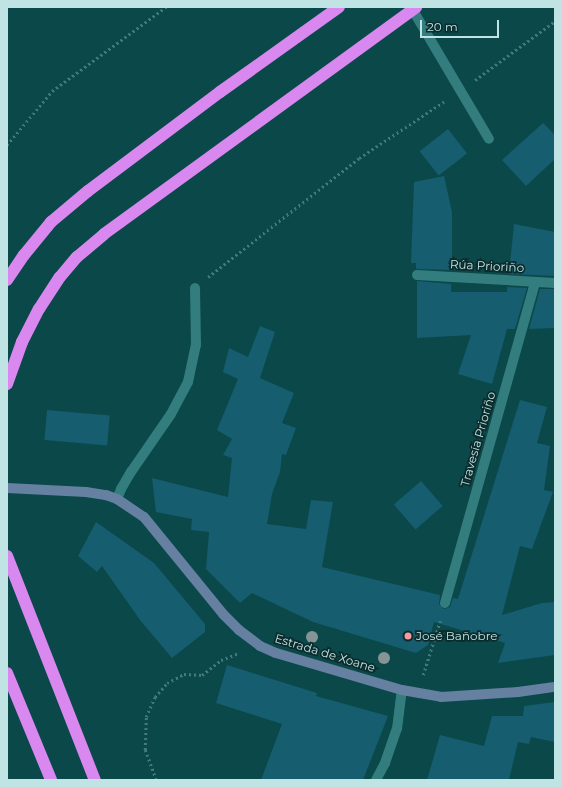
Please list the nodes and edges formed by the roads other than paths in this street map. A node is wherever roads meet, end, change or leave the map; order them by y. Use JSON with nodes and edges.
{"nodes":[{"id":1,"x":339,"y":7,"type":"edge"},
{"id":2,"x":411,"y":7,"type":"edge"},
{"id":3,"x":416,"y":7,"type":"edge"},
{"id":4,"x":489,"y":139,"type":"dead end"},
{"id":5,"x":417,"y":275,"type":"dead end"},
{"id":6,"x":7,"y":280,"type":"edge"},
{"id":7,"x":535,"y":282,"type":"junction"},
{"id":8,"x":555,"y":283,"type":"edge"},
{"id":9,"x":195,"y":288,"type":"road end"},
{"id":10,"x":7,"y":384,"type":"edge"},
{"id":11,"x":7,"y":488,"type":"edge"},
{"id":12,"x":117,"y":499,"type":"junction"},
{"id":13,"x":7,"y":556,"type":"edge"},
{"id":14,"x":445,"y":603,"type":"road end"},
{"id":15,"x":7,"y":673,"type":"edge"},
{"id":16,"x":555,"y":687,"type":"edge"},
{"id":17,"x":402,"y":690,"type":"junction"},
{"id":18,"x":51,"y":780,"type":"edge"},
{"id":19,"x":94,"y":780,"type":"edge"},
{"id":20,"x":376,"y":780,"type":"edge"}],
"edges":[{"from":1,"to":6,"type":"highway"},
{"from":2,"to":4,"type":"street"},
{"from":3,"to":10,"type":"highway"},
{"from":5,"to":7,"type":"street","name":"Rúa Prioriño"},
{"from":7,"to":8,"type":"street","name":"Rúa Prioriño"},
{"from":7,"to":14,"type":"street","name":"Travesía Prioriño"},
{"from":9,"to":12,"type":"street"},
{"from":11,"to":12,"type":"main road","name":"Estrada de Xoane"},
{"from":12,"to":17,"type":"main road","name":"Estrada de Xoane"},
{"from":13,"to":19,"type":"highway"},
{"from":15,"to":18,"type":"highway"},
{"from":16,"to":17,"type":"main road","name":"Estrada de Xoane"},
{"from":17,"to":20,"type":"street"}]}
